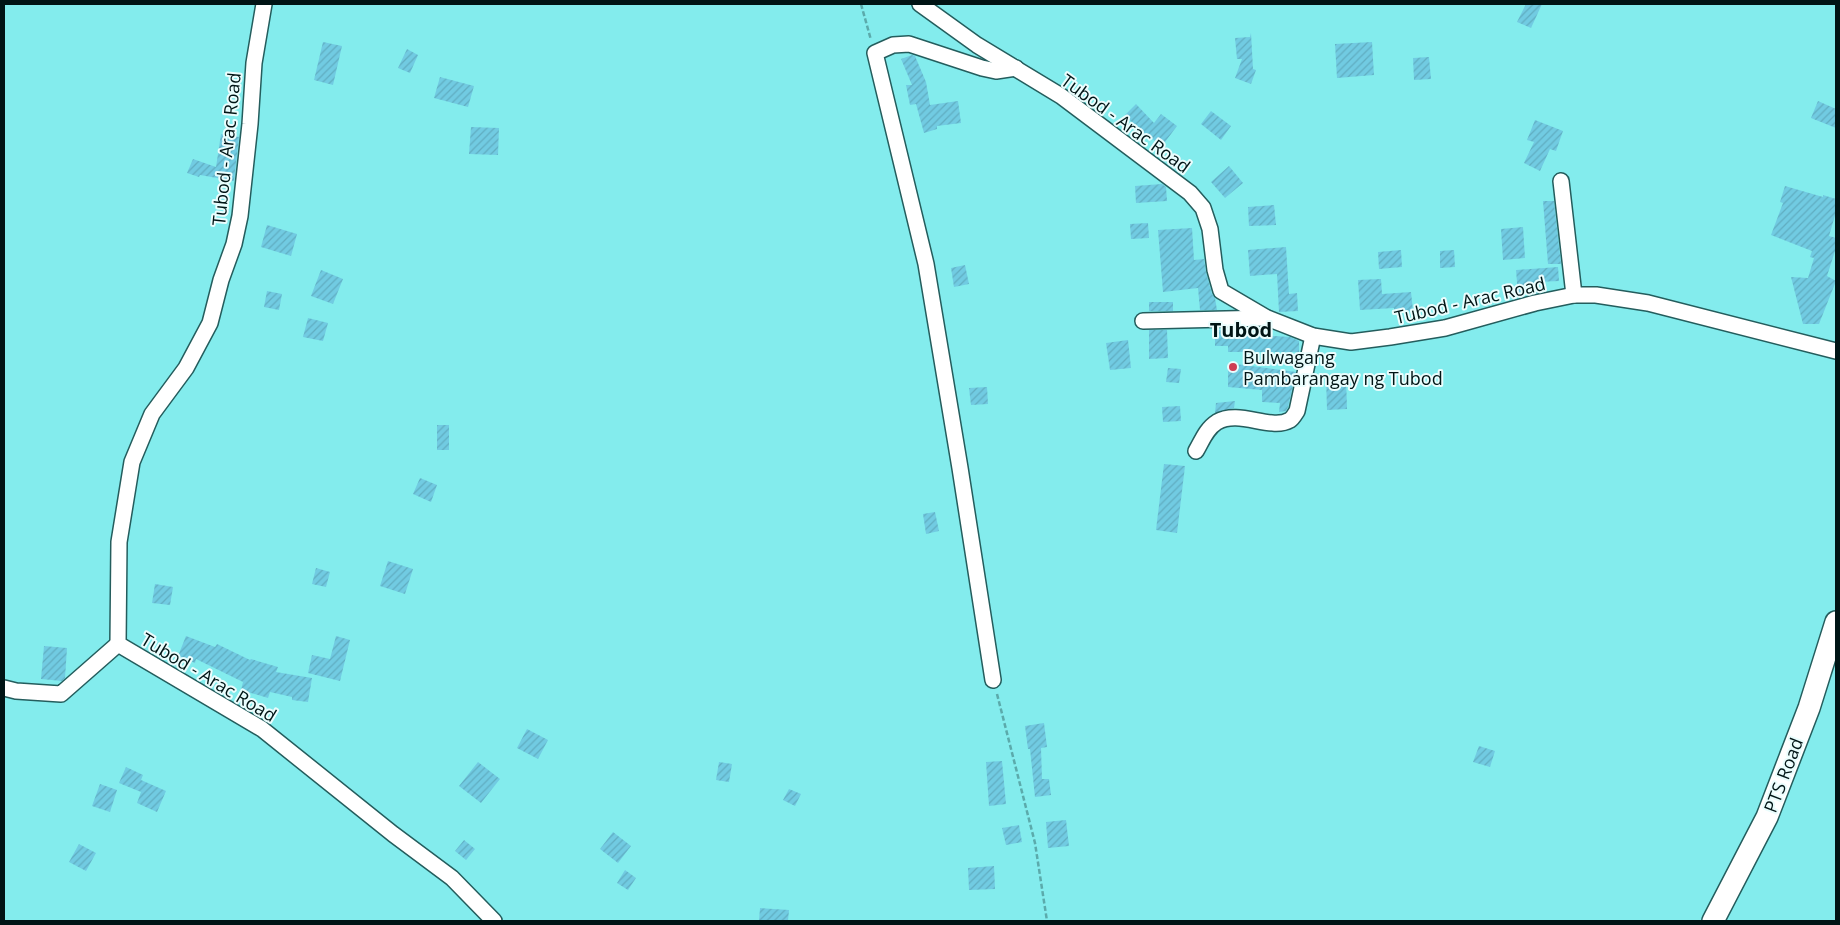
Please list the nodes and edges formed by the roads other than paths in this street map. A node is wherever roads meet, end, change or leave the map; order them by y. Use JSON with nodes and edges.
{"nodes":[{"id":1,"x":264,"y":4,"type":"edge"},
{"id":2,"x":920,"y":4,"type":"edge"},
{"id":3,"x":1016,"y":68,"type":"junction"},
{"id":4,"x":1561,"y":181,"type":"dead end"},
{"id":5,"x":1574,"y":295,"type":"junction"},
{"id":6,"x":1267,"y":318,"type":"junction"},
{"id":7,"x":1143,"y":321,"type":"dead end"},
{"id":8,"x":1314,"y":336,"type":"junction"},
{"id":9,"x":1836,"y":351,"type":"edge"},
{"id":10,"x":1196,"y":451,"type":"dead end"},
{"id":11,"x":1836,"y":622,"type":"edge"},
{"id":12,"x":118,"y":644,"type":"junction"},
{"id":13,"x":993,"y":680,"type":"road end"},
{"id":14,"x":4,"y":688,"type":"edge"},
{"id":15,"x":494,"y":921,"type":"edge"},
{"id":16,"x":1713,"y":921,"type":"edge"}],
"edges":[{"from":1,"to":12,"type":"street","name":"Tubod - Arac Road"},
{"from":2,"to":3,"type":"street","name":"Tubod - Arac Road"},
{"from":3,"to":6,"type":"street","name":"Tubod - Arac Road"},
{"from":3,"to":13,"type":"street"},
{"from":4,"to":5,"type":"street"},
{"from":5,"to":8,"type":"street","name":"Tubod - Arac Road"},
{"from":5,"to":9,"type":"street","name":"Tubod - Arac Road"},
{"from":6,"to":7,"type":"street"},
{"from":6,"to":8,"type":"street","name":"Tubod - Arac Road"},
{"from":8,"to":10,"type":"street"},
{"from":11,"to":16,"type":"main road","name":"PTS Road"},
{"from":12,"to":14,"type":"street"},
{"from":12,"to":15,"type":"street","name":"Tubod - Arac Road"}]}
